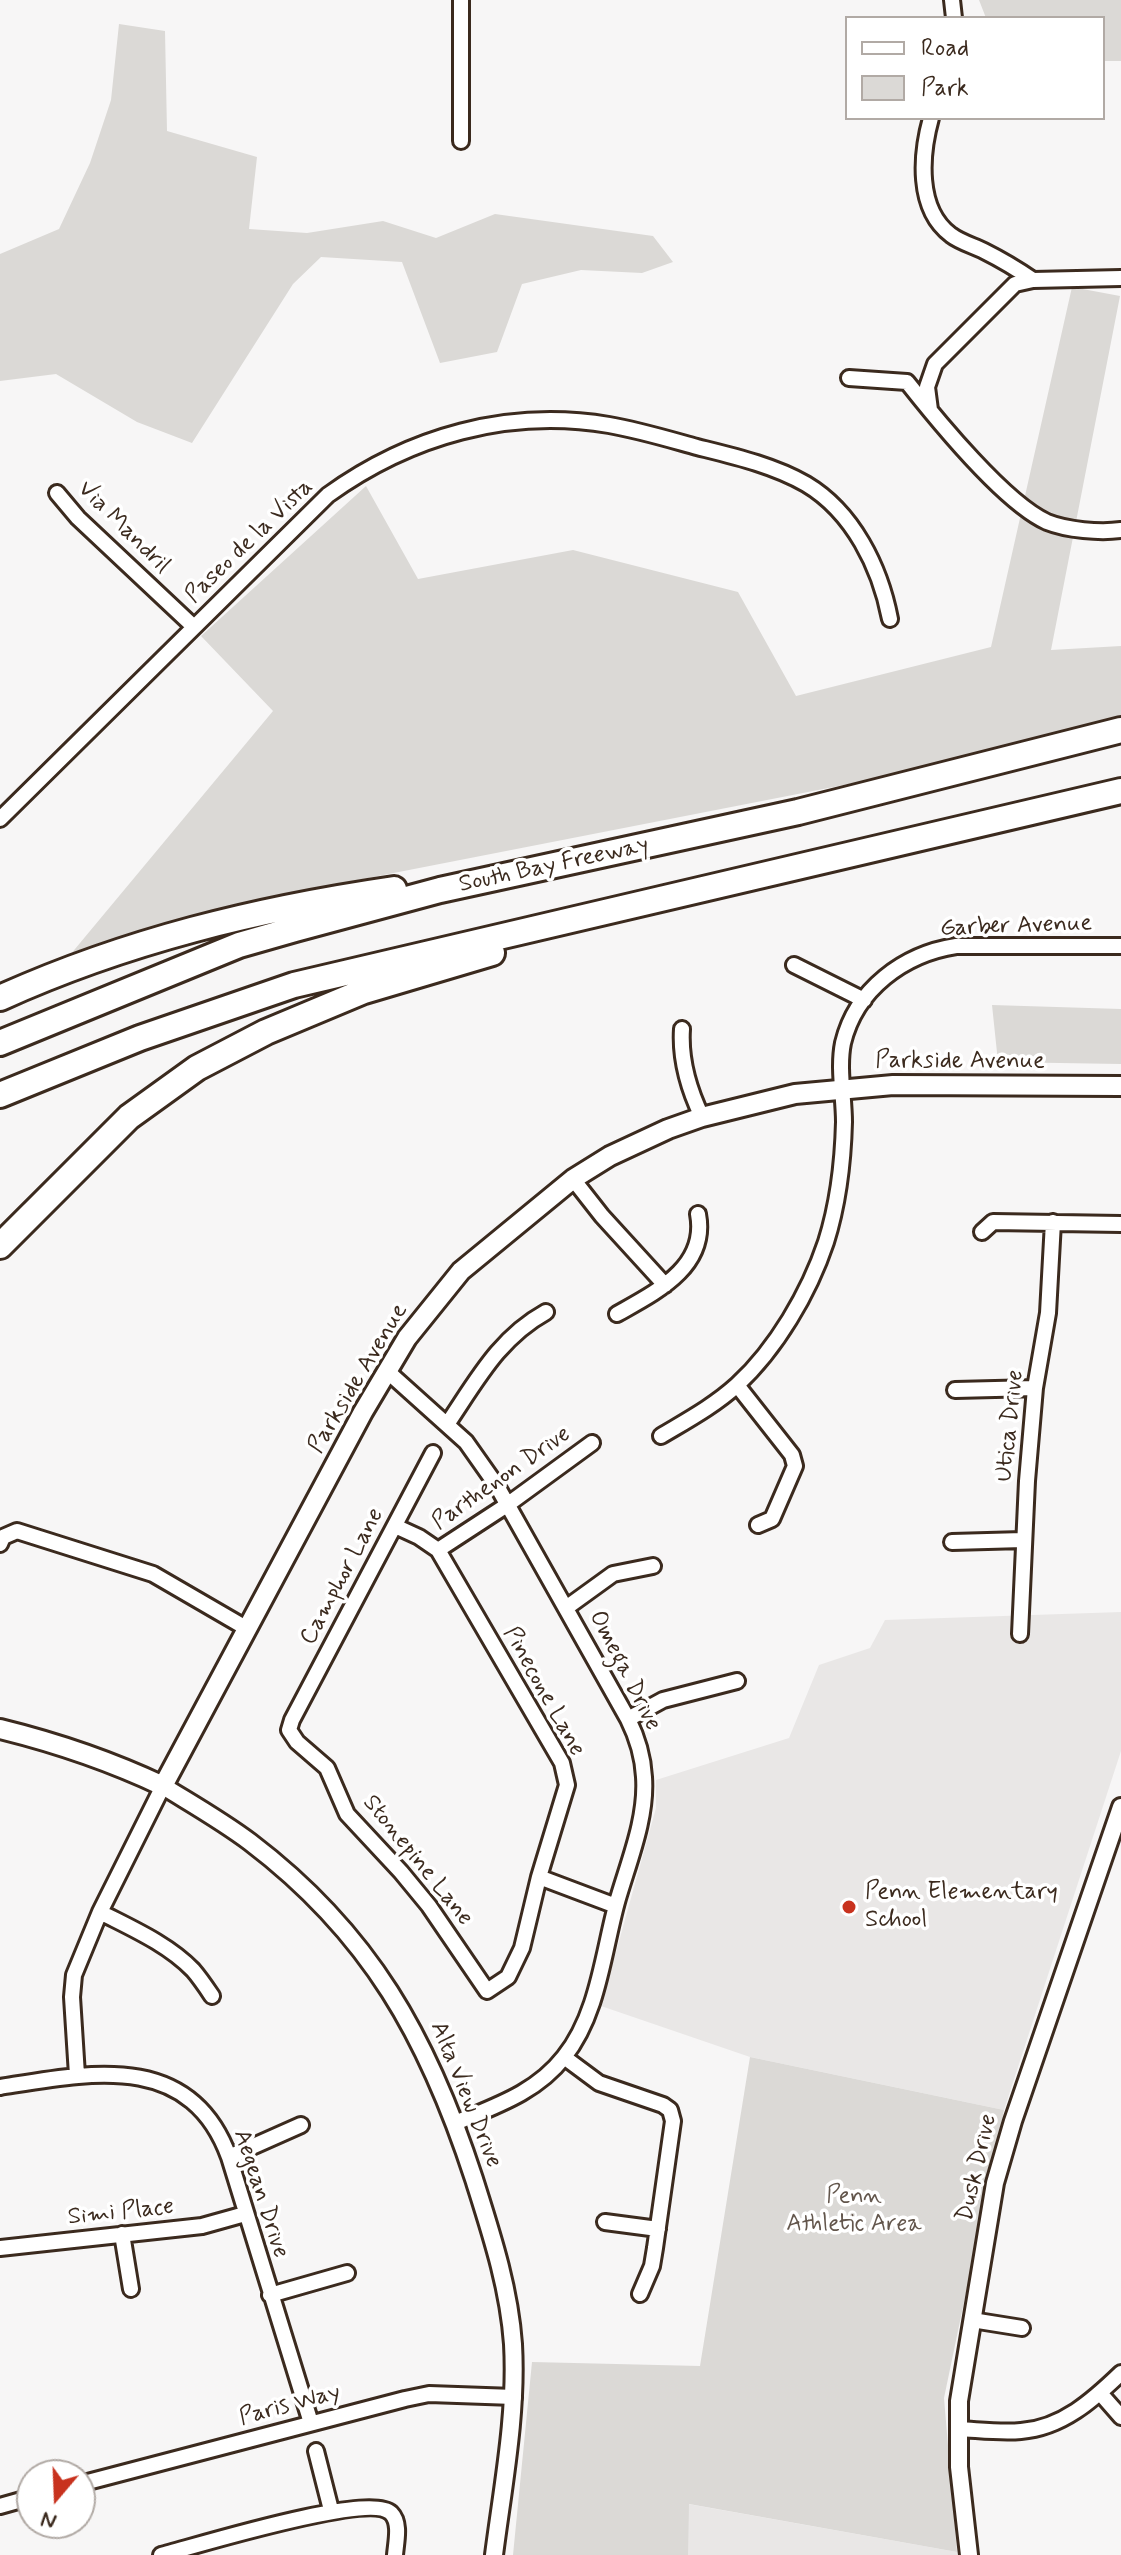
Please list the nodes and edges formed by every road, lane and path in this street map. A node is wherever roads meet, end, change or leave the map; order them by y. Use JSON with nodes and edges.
{"nodes":[{"id":1,"x":461,"y":0,"type":"edge"},
{"id":2,"x":930,"y":120,"type":"edge"},
{"id":3,"x":461,"y":141,"type":"dead end"},
{"id":4,"x":1120,"y":278,"type":"edge"},
{"id":5,"x":1033,"y":280,"type":"junction"},
{"id":6,"x":849,"y":378,"type":"dead end"},
{"id":7,"x":932,"y":414,"type":"junction"},
{"id":8,"x":57,"y":493,"type":"dead end"},
{"id":9,"x":1121,"y":530,"type":"edge"},
{"id":10,"x":890,"y":619,"type":"dead end"},
{"id":11,"x":194,"y":627,"type":"junction"},
{"id":12,"x":1121,"y":730,"type":"edge"},
{"id":13,"x":1121,"y":791,"type":"edge"},
{"id":14,"x":0,"y":819,"type":"edge"},
{"id":15,"x":440,"y":890,"type":"junction"},
{"id":16,"x":693,"y":891,"type":"junction"},
{"id":17,"x":1121,"y":946,"type":"edge"},
{"id":18,"x":794,"y":965,"type":"dead end"},
{"id":19,"x":0,"y":998,"type":"edge"},
{"id":20,"x":864,"y":1000,"type":"junction"},
{"id":21,"x":682,"y":1029,"type":"dead end"},
{"id":22,"x":0,"y":1043,"type":"edge"},
{"id":23,"x":1121,"y":1086,"type":"edge"},
{"id":24,"x":842,"y":1088,"type":"junction"},
{"id":25,"x":0,"y":1095,"type":"edge"},
{"id":26,"x":702,"y":1117,"type":"junction"},
{"id":27,"x":573,"y":1179,"type":"junction"},
{"id":28,"x":698,"y":1214,"type":"dead end"},
{"id":29,"x":1053,"y":1222,"type":"junction"},
{"id":30,"x":1121,"y":1224,"type":"edge"},
{"id":31,"x":982,"y":1232,"type":"dead end"},
{"id":32,"x":0,"y":1246,"type":"edge"},
{"id":33,"x":665,"y":1285,"type":"junction"},
{"id":34,"x":546,"y":1312,"type":"dead end"},
{"id":35,"x":617,"y":1314,"type":"dead end"},
{"id":36,"x":387,"y":1371,"type":"junction"},
{"id":37,"x":737,"y":1385,"type":"junction"},
{"id":38,"x":1035,"y":1388,"type":"junction"},
{"id":39,"x":955,"y":1390,"type":"dead end"},
{"id":40,"x":448,"y":1423,"type":"junction"},
{"id":41,"x":661,"y":1436,"type":"dead end"},
{"id":42,"x":592,"y":1443,"type":"dead end"},
{"id":43,"x":433,"y":1453,"type":"dead end"},
{"id":44,"x":507,"y":1505,"type":"junction"},
{"id":45,"x":758,"y":1525,"type":"dead end"},
{"id":46,"x":395,"y":1526,"type":"junction"},
{"id":47,"x":1023,"y":1540,"type":"junction"},
{"id":48,"x":952,"y":1542,"type":"dead end"},
{"id":49,"x":0,"y":1544,"type":"edge"},
{"id":50,"x":438,"y":1550,"type":"junction"},
{"id":51,"x":653,"y":1566,"type":"dead end"},
{"id":52,"x":566,"y":1608,"type":"junction"},
{"id":53,"x":246,"y":1628,"type":"junction"},
{"id":54,"x":1020,"y":1634,"type":"dead end"},
{"id":55,"x":737,"y":1681,"type":"dead end"},
{"id":56,"x":628,"y":1719,"type":"junction"},
{"id":57,"x":292,"y":1720,"type":"joint"},
{"id":58,"x":0,"y":1729,"type":"edge"},
{"id":59,"x":163,"y":1786,"type":"junction"},
{"id":60,"x":1121,"y":1807,"type":"edge"},
{"id":61,"x":539,"y":1877,"type":"junction"},
{"id":62,"x":616,"y":1906,"type":"junction"},
{"id":63,"x":100,"y":1912,"type":"junction"},
{"id":64,"x":487,"y":1991,"type":"joint"},
{"id":65,"x":212,"y":1996,"type":"dead end"},
{"id":66,"x":564,"y":2057,"type":"junction"},
{"id":67,"x":77,"y":2075,"type":"junction"},
{"id":68,"x":0,"y":2087,"type":"edge"},
{"id":69,"x":455,"y":2123,"type":"junction"},
{"id":70,"x":301,"y":2125,"type":"dead end"},
{"id":71,"x":229,"y":2157,"type":"junction"},
{"id":72,"x":245,"y":2214,"type":"junction"},
{"id":73,"x":605,"y":2222,"type":"dead end"},
{"id":74,"x":658,"y":2229,"type":"junction"},
{"id":75,"x":122,"y":2234,"type":"junction"},
{"id":76,"x":0,"y":2248,"type":"edge"},
{"id":77,"x":347,"y":2273,"type":"dead end"},
{"id":78,"x":131,"y":2289,"type":"dead end"},
{"id":79,"x":640,"y":2294,"type":"dead end"},
{"id":80,"x":270,"y":2295,"type":"junction"},
{"id":81,"x":972,"y":2320,"type":"junction"},
{"id":82,"x":1022,"y":2328,"type":"dead end"},
{"id":83,"x":1121,"y":2373,"type":"edge"},
{"id":84,"x":1100,"y":2393,"type":"junction"},
{"id":85,"x":514,"y":2397,"type":"junction"},
{"id":86,"x":1121,"y":2417,"type":"edge"},
{"id":87,"x":311,"y":2423,"type":"junction"},
{"id":88,"x":959,"y":2429,"type":"junction"},
{"id":89,"x":316,"y":2451,"type":"dead end"},
{"id":90,"x":96,"y":2480,"type":"edge"},
{"id":91,"x":331,"y":2510,"type":"junction"},
{"id":92,"x":161,"y":2555,"type":"edge"},
{"id":93,"x":395,"y":2555,"type":"edge"},
{"id":94,"x":494,"y":2555,"type":"edge"},
{"id":95,"x":969,"y":2555,"type":"edge"}],
"edges":[{"from":1,"to":3,"type":"street"},
{"from":2,"to":5,"type":"street"},
{"from":4,"to":5,"type":"street"},
{"from":5,"to":7,"type":"street"},
{"from":6,"to":7,"type":"street"},
{"from":7,"to":9,"type":"street"},
{"from":8,"to":11,"type":"street","name":"Via Mandril"},
{"from":10,"to":11,"type":"street","name":"Paseo de la Vista"},
{"from":11,"to":14,"type":"street","name":"Paseo de la Vista"},
{"from":12,"to":15,"type":"highway","name":"South Bay Freeway"},
{"from":13,"to":16,"type":"highway"},
{"from":15,"to":19,"type":"highway"},
{"from":15,"to":22,"type":"highway","name":"South Bay Freeway"},
{"from":16,"to":25,"type":"highway"},
{"from":16,"to":32,"type":"highway"},
{"from":17,"to":20,"type":"street","name":"Garber Avenue"},
{"from":18,"to":20,"type":"street"},
{"from":20,"to":24,"type":"street","name":"Garber Avenue"},
{"from":21,"to":26,"type":"street"},
{"from":23,"to":24,"type":"main road","name":"Parkside Avenue"},
{"from":24,"to":26,"type":"main road","name":"Parkside Avenue"},
{"from":24,"to":37,"type":"street","name":"Garber Avenue"},
{"from":26,"to":27,"type":"main road","name":"Parkside Avenue"},
{"from":27,"to":33,"type":"street"},
{"from":27,"to":36,"type":"main road","name":"Parkside Avenue"},
{"from":28,"to":33,"type":"street"},
{"from":29,"to":30,"type":"street"},
{"from":29,"to":31,"type":"street"},
{"from":29,"to":38,"type":"street","name":"Utica Drive"},
{"from":33,"to":35,"type":"street"},
{"from":34,"to":40,"type":"street"},
{"from":36,"to":40,"type":"street","name":"Omega Drive"},
{"from":36,"to":53,"type":"main road","name":"Parkside Avenue"},
{"from":37,"to":41,"type":"street","name":"Garber Avenue"},
{"from":37,"to":45,"type":"street"},
{"from":38,"to":39,"type":"street"},
{"from":38,"to":47,"type":"street","name":"Utica Drive"},
{"from":40,"to":44,"type":"street","name":"Omega Drive"},
{"from":42,"to":44,"type":"street","name":"Parthenon Drive"},
{"from":43,"to":46,"type":"street","name":"Camphor Lane"},
{"from":44,"to":50,"type":"street","name":"Parthenon Drive"},
{"from":44,"to":52,"type":"street","name":"Omega Drive"},
{"from":46,"to":50,"type":"street","name":"Pinecone Lane"},
{"from":46,"to":57,"type":"street","name":"Camphor Lane"},
{"from":47,"to":48,"type":"street"},
{"from":47,"to":54,"type":"street","name":"Utica Drive"},
{"from":49,"to":53,"type":"street"},
{"from":50,"to":61,"type":"street","name":"Pinecone Lane"},
{"from":51,"to":52,"type":"street"},
{"from":52,"to":56,"type":"street","name":"Omega Drive"},
{"from":53,"to":59,"type":"main road","name":"Parkside Avenue"},
{"from":55,"to":56,"type":"street"},
{"from":56,"to":62,"type":"street","name":"Omega Drive"},
{"from":57,"to":64,"type":"street","name":"Stonepine Lane"},
{"from":58,"to":59,"type":"main road","name":"Alta View Drive"},
{"from":59,"to":63,"type":"street","name":"Parkside Avenue"},
{"from":59,"to":69,"type":"street","name":"Alta View Drive"},
{"from":60,"to":81,"type":"street","name":"Dusk Drive"},
{"from":61,"to":62,"type":"street"},
{"from":61,"to":64,"type":"street","name":"Pinecone Lane"},
{"from":62,"to":66,"type":"street","name":"Omega Drive"},
{"from":63,"to":65,"type":"street"},
{"from":63,"to":67,"type":"street","name":"Parkside Avenue"},
{"from":66,"to":69,"type":"street","name":"Omega Drive"},
{"from":66,"to":74,"type":"street"},
{"from":67,"to":68,"type":"street","name":"Aegean Drive"},
{"from":67,"to":71,"type":"street","name":"Aegean Drive"},
{"from":69,"to":85,"type":"street","name":"Alta View Drive"},
{"from":70,"to":71,"type":"street"},
{"from":71,"to":72,"type":"street","name":"Aegean Drive"},
{"from":72,"to":75,"type":"street","name":"Simi Place"},
{"from":72,"to":80,"type":"street","name":"Aegean Drive"},
{"from":73,"to":74,"type":"street"},
{"from":74,"to":79,"type":"street"},
{"from":75,"to":76,"type":"street","name":"Simi Place"},
{"from":75,"to":78,"type":"street"},
{"from":77,"to":80,"type":"street"},
{"from":80,"to":87,"type":"street","name":"Aegean Drive"},
{"from":81,"to":82,"type":"street"},
{"from":81,"to":88,"type":"street","name":"Dusk Drive"},
{"from":83,"to":84,"type":"street"},
{"from":84,"to":86,"type":"street"},
{"from":84,"to":88,"type":"street"},
{"from":85,"to":87,"type":"street","name":"Paris Way"},
{"from":85,"to":94,"type":"street","name":"Alta View Drive"},
{"from":87,"to":90,"type":"street","name":"Paris Way"},
{"from":88,"to":95,"type":"street","name":"Dusk Drive"},
{"from":89,"to":91,"type":"street"},
{"from":91,"to":92,"type":"street"},
{"from":91,"to":93,"type":"street"}]}
